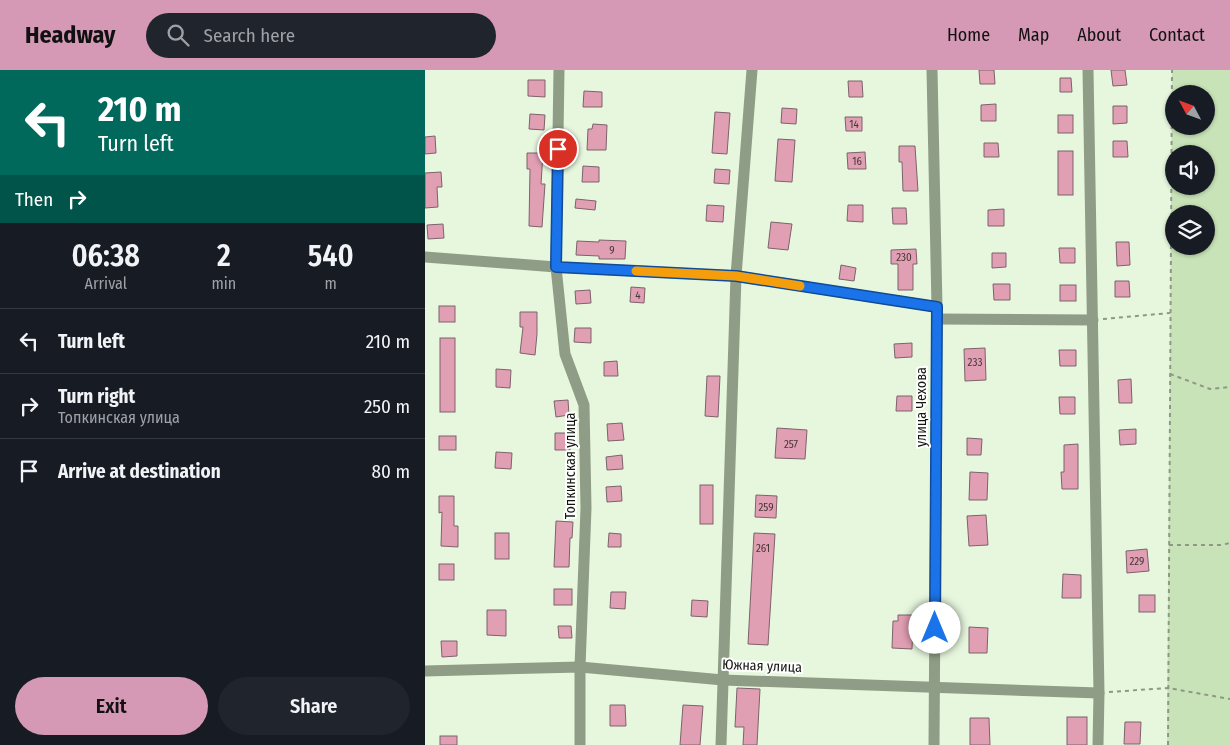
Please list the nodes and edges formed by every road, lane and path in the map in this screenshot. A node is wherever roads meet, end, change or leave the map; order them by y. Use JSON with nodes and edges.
{"nodes":[{"id":1,"x":559,"y":70,"type":"edge"},
{"id":2,"x":752,"y":70,"type":"edge"},
{"id":3,"x":932,"y":70,"type":"edge"},
{"id":4,"x":1088,"y":70,"type":"edge"},
{"id":5,"x":1172,"y":70,"type":"edge"},
{"id":6,"x":425,"y":257,"type":"edge"},
{"id":7,"x":556,"y":267,"type":"junction"},
{"id":8,"x":736,"y":276,"type":"junction"},
{"id":9,"x":937,"y":307,"type":"junction"},
{"id":10,"x":1170,"y":314,"type":"junction"},
{"id":11,"x":937,"y":319,"type":"junction"},
{"id":12,"x":1093,"y":320,"type":"junction"},
{"id":13,"x":1170,"y":374,"type":"junction"},
{"id":14,"x":1230,"y":387,"type":"edge"},
{"id":15,"x":1230,"y":543,"type":"edge"},
{"id":16,"x":1169,"y":545,"type":"junction"},
{"id":17,"x":580,"y":667,"type":"junction"},
{"id":18,"x":425,"y":671,"type":"edge"},
{"id":19,"x":723,"y":680,"type":"junction"},
{"id":20,"x":934,"y":686,"type":"junction"},
{"id":21,"x":1168,"y":688,"type":"junction"},
{"id":22,"x":1099,"y":693,"type":"junction"},
{"id":23,"x":1230,"y":699,"type":"edge"},
{"id":24,"x":580,"y":745,"type":"edge"},
{"id":25,"x":721,"y":745,"type":"edge"},
{"id":26,"x":935,"y":745,"type":"edge"},
{"id":27,"x":1098,"y":745,"type":"edge"},
{"id":28,"x":1168,"y":745,"type":"edge"}],
"edges":[{"from":1,"to":7,"type":"street","name":"Топкинская улица"},
{"from":2,"to":8,"type":"street"},
{"from":3,"to":9,"type":"street","name":"улица Чехова"},
{"from":4,"to":12,"type":"street"},
{"from":5,"to":10,"type":"path"},
{"from":6,"to":7,"type":"street"},
{"from":7,"to":8,"type":"street"},
{"from":7,"to":17,"type":"street","name":"Топкинская улица"},
{"from":8,"to":9,"type":"street"},
{"from":8,"to":19,"type":"street"},
{"from":9,"to":11,"type":"street","name":"улица Чехова"},
{"from":10,"to":12,"type":"path"},
{"from":10,"to":13,"type":"path"},
{"from":11,"to":12,"type":"street"},
{"from":11,"to":20,"type":"street","name":"улица Чехова"},
{"from":12,"to":22,"type":"street"},
{"from":13,"to":14,"type":"path"},
{"from":13,"to":16,"type":"path"},
{"from":15,"to":16,"type":"path"},
{"from":16,"to":21,"type":"path"},
{"from":17,"to":18,"type":"street","name":"Южная улица"},
{"from":17,"to":19,"type":"street","name":"Южная улица"},
{"from":17,"to":24,"type":"street","name":"Топкинская улица"},
{"from":19,"to":20,"type":"street","name":"Южная улица"},
{"from":19,"to":25,"type":"street"},
{"from":20,"to":22,"type":"street","name":"Южная улица"},
{"from":20,"to":26,"type":"street","name":"улица Чехова"},
{"from":21,"to":22,"type":"path"},
{"from":21,"to":23,"type":"path"},
{"from":21,"to":28,"type":"path"},
{"from":22,"to":27,"type":"street"}]}
